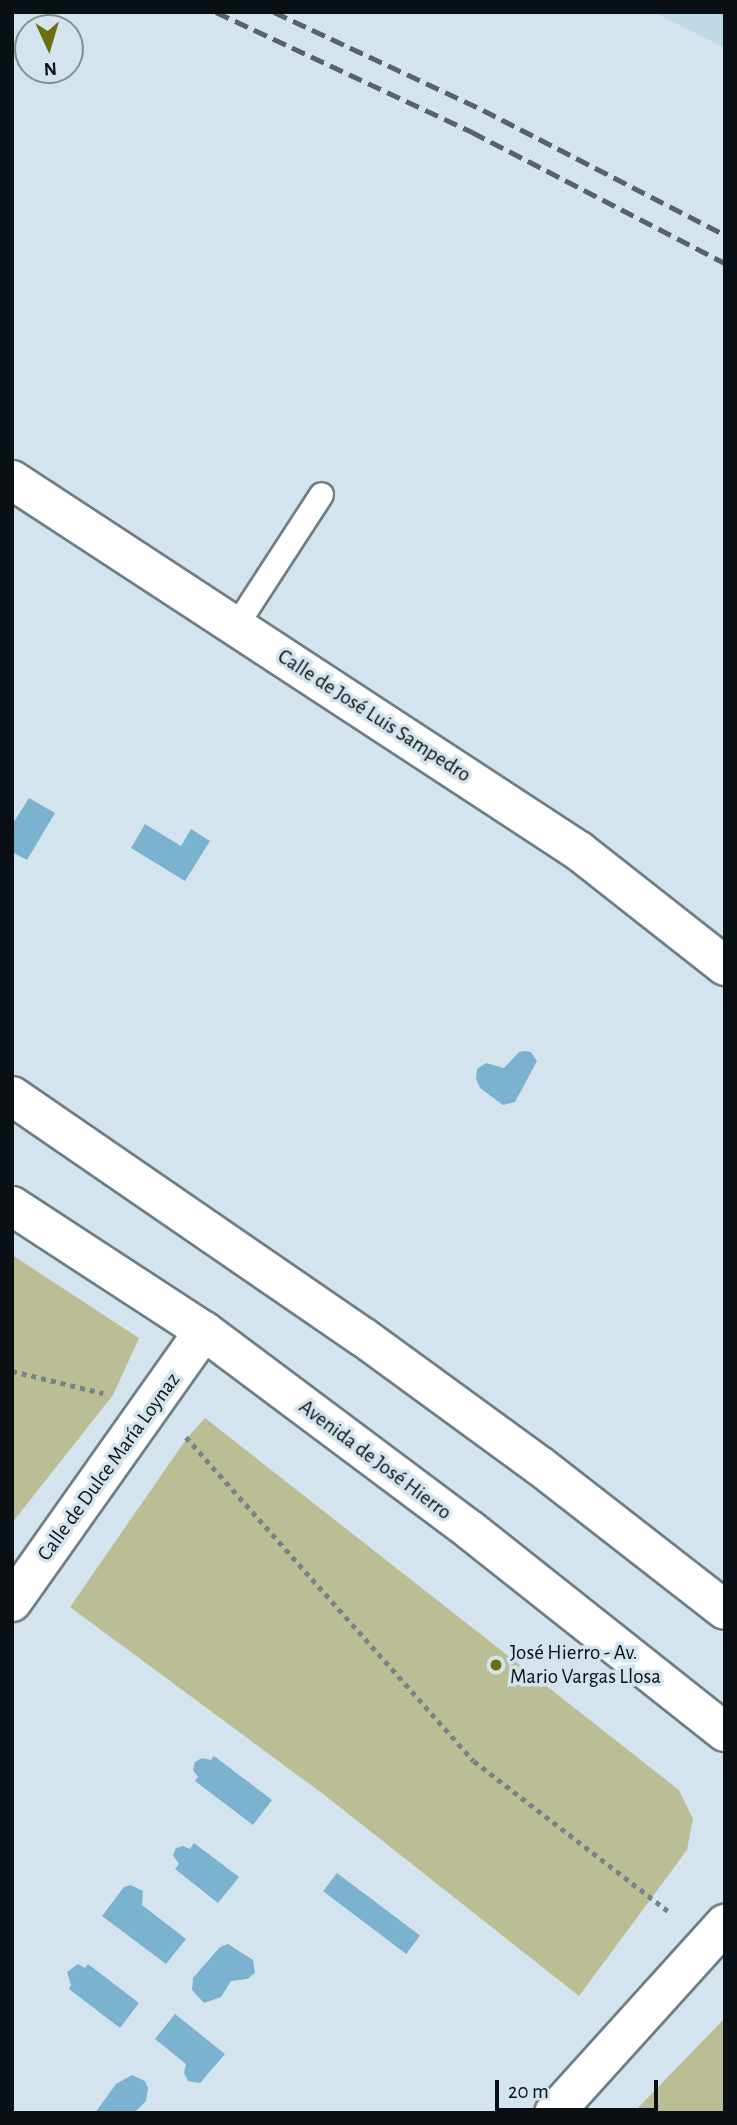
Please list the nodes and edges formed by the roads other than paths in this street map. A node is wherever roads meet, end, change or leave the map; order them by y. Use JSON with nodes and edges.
{"nodes":[{"id":1,"x":12,"y":480,"type":"edge"},
{"id":2,"x":321,"y":494,"type":"dead end"},
{"id":3,"x":236,"y":625,"type":"junction"},
{"id":4,"x":725,"y":966,"type":"edge"},
{"id":5,"x":12,"y":1096,"type":"edge"},
{"id":6,"x":12,"y":1206,"type":"edge"},
{"id":7,"x":204,"y":1331,"type":"junction"},
{"id":8,"x":12,"y":1602,"type":"edge"},
{"id":9,"x":725,"y":1610,"type":"edge"},
{"id":10,"x":725,"y":1732,"type":"edge"},
{"id":11,"x":725,"y":1924,"type":"edge"},
{"id":12,"x":554,"y":2113,"type":"edge"}],
"edges":[{"from":1,"to":3,"type":"street","name":"Calle de José Luis Sampedro"},
{"from":2,"to":3,"type":"lane"},
{"from":3,"to":4,"type":"street","name":"Calle de José Luis Sampedro"},
{"from":5,"to":9,"type":"street"},
{"from":6,"to":7,"type":"street","name":"Avenida de José Hierro"},
{"from":7,"to":8,"type":"street","name":"Calle de Dulce María Loynaz"},
{"from":7,"to":10,"type":"street","name":"Avenida de José Hierro"},
{"from":11,"to":12,"type":"street"}]}
